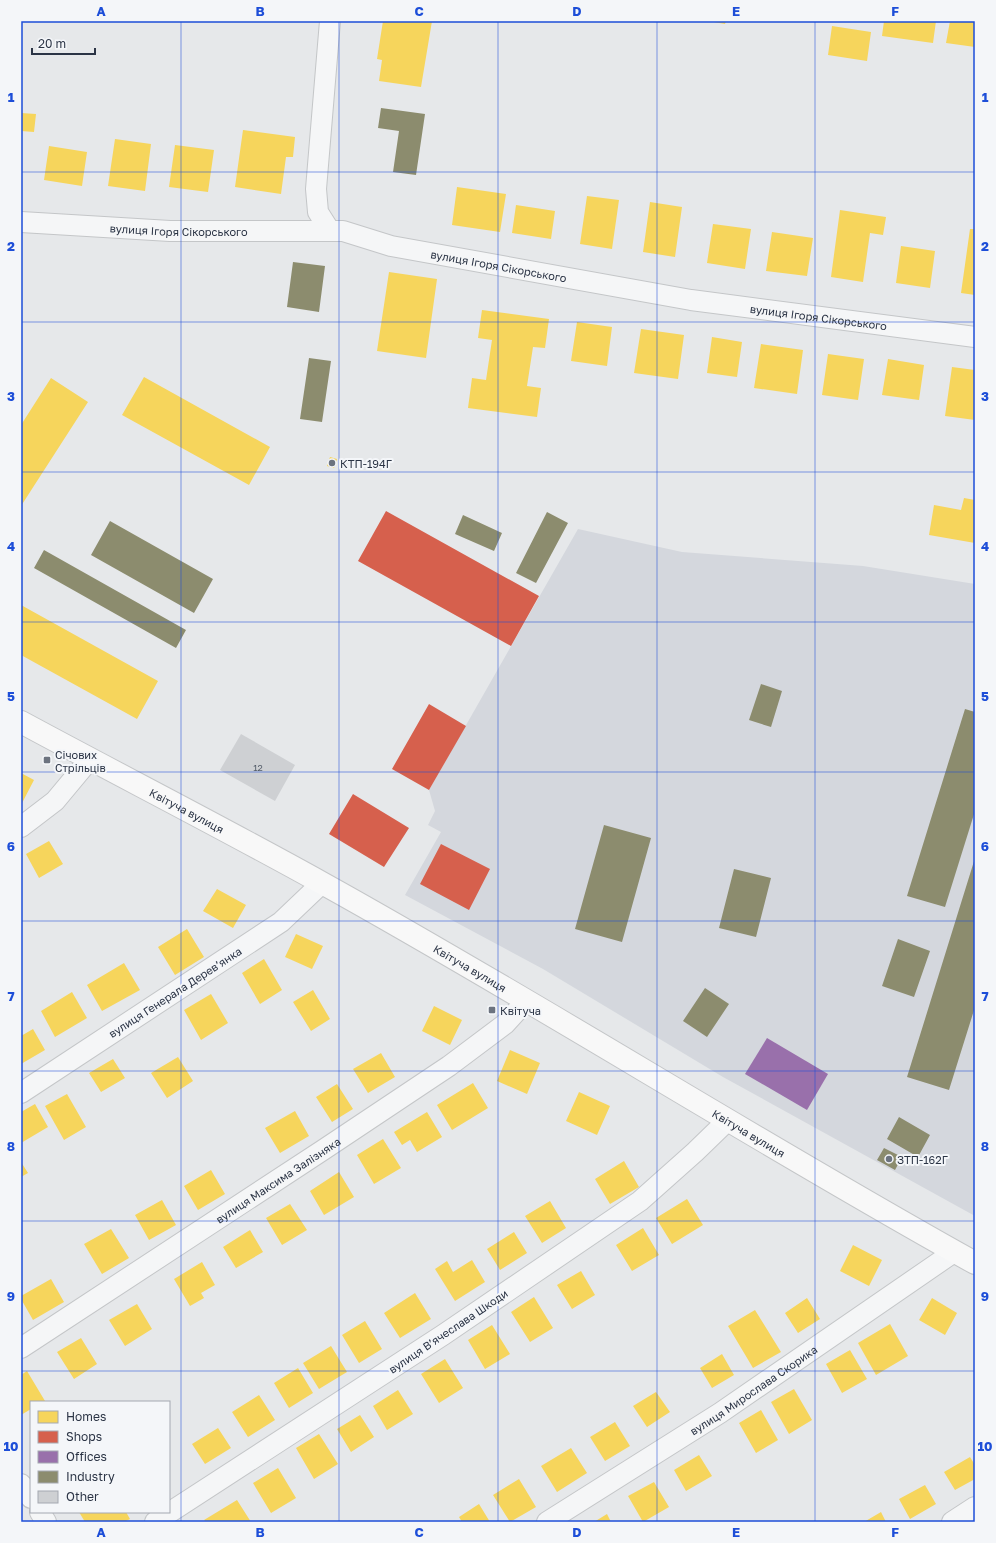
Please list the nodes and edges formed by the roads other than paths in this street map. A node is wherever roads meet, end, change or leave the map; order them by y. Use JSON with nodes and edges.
{"nodes":[{"id":1,"x":330,"y":21,"type":"edge"},
{"id":2,"x":21,"y":222,"type":"edge"},
{"id":3,"x":330,"y":230,"type":"junction"},
{"id":4,"x":975,"y":337,"type":"edge"},
{"id":5,"x":21,"y":722,"type":"edge"},
{"id":6,"x":90,"y":759,"type":"junction"},
{"id":7,"x":21,"y":827,"type":"edge"},
{"id":8,"x":322,"y":883,"type":"junction"},
{"id":9,"x":526,"y":1001,"type":"junction"},
{"id":10,"x":21,"y":1093,"type":"edge"},
{"id":11,"x":728,"y":1121,"type":"junction"},
{"id":12,"x":954,"y":1252,"type":"junction"},
{"id":13,"x":975,"y":1263,"type":"edge"},
{"id":14,"x":21,"y":1348,"type":"edge"},
{"id":15,"x":21,"y":1484,"type":"edge"},
{"id":16,"x":30,"y":1497,"type":"edge"},
{"id":17,"x":975,"y":1507,"type":"edge"},
{"id":18,"x":170,"y":1512,"type":"edge"},
{"id":19,"x":41,"y":1513,"type":"edge"},
{"id":20,"x":169,"y":1513,"type":"edge"},
{"id":21,"x":46,"y":1522,"type":"edge"},
{"id":22,"x":155,"y":1522,"type":"edge"},
{"id":23,"x":547,"y":1522,"type":"edge"},
{"id":24,"x":952,"y":1522,"type":"edge"}],
"edges":[{"from":1,"to":3,"type":"street"},
{"from":2,"to":3,"type":"street","name":"вулиця Ігоря Сікорського"},
{"from":3,"to":4,"type":"street","name":"вулиця Ігоря Сікорського"},
{"from":5,"to":6,"type":"street","name":"Квітуча вулиця"},
{"from":6,"to":7,"type":"street"},
{"from":6,"to":8,"type":"street","name":"Квітуча вулиця"},
{"from":8,"to":9,"type":"street","name":"Квітуча вулиця"},
{"from":8,"to":10,"type":"street","name":"вулиця Генерала Деревʼянка"},
{"from":9,"to":11,"type":"street","name":"Квітуча вулиця"},
{"from":9,"to":14,"type":"street","name":"вулиця Максима Залізняка"},
{"from":11,"to":12,"type":"street","name":"Квітуча вулиця"},
{"from":11,"to":18,"type":"street","name":"вулиця Вʼячеслава Шкоди"},
{"from":12,"to":13,"type":"street","name":"Квітуча вулиця"},
{"from":12,"to":23,"type":"street","name":"вулиця Мирослава Скорика"},
{"from":15,"to":16,"type":"street"},
{"from":17,"to":24,"type":"street"},
{"from":19,"to":21,"type":"street"},
{"from":20,"to":22,"type":"street","name":"вулиця Вʼячеслава Шкоди"}]}
